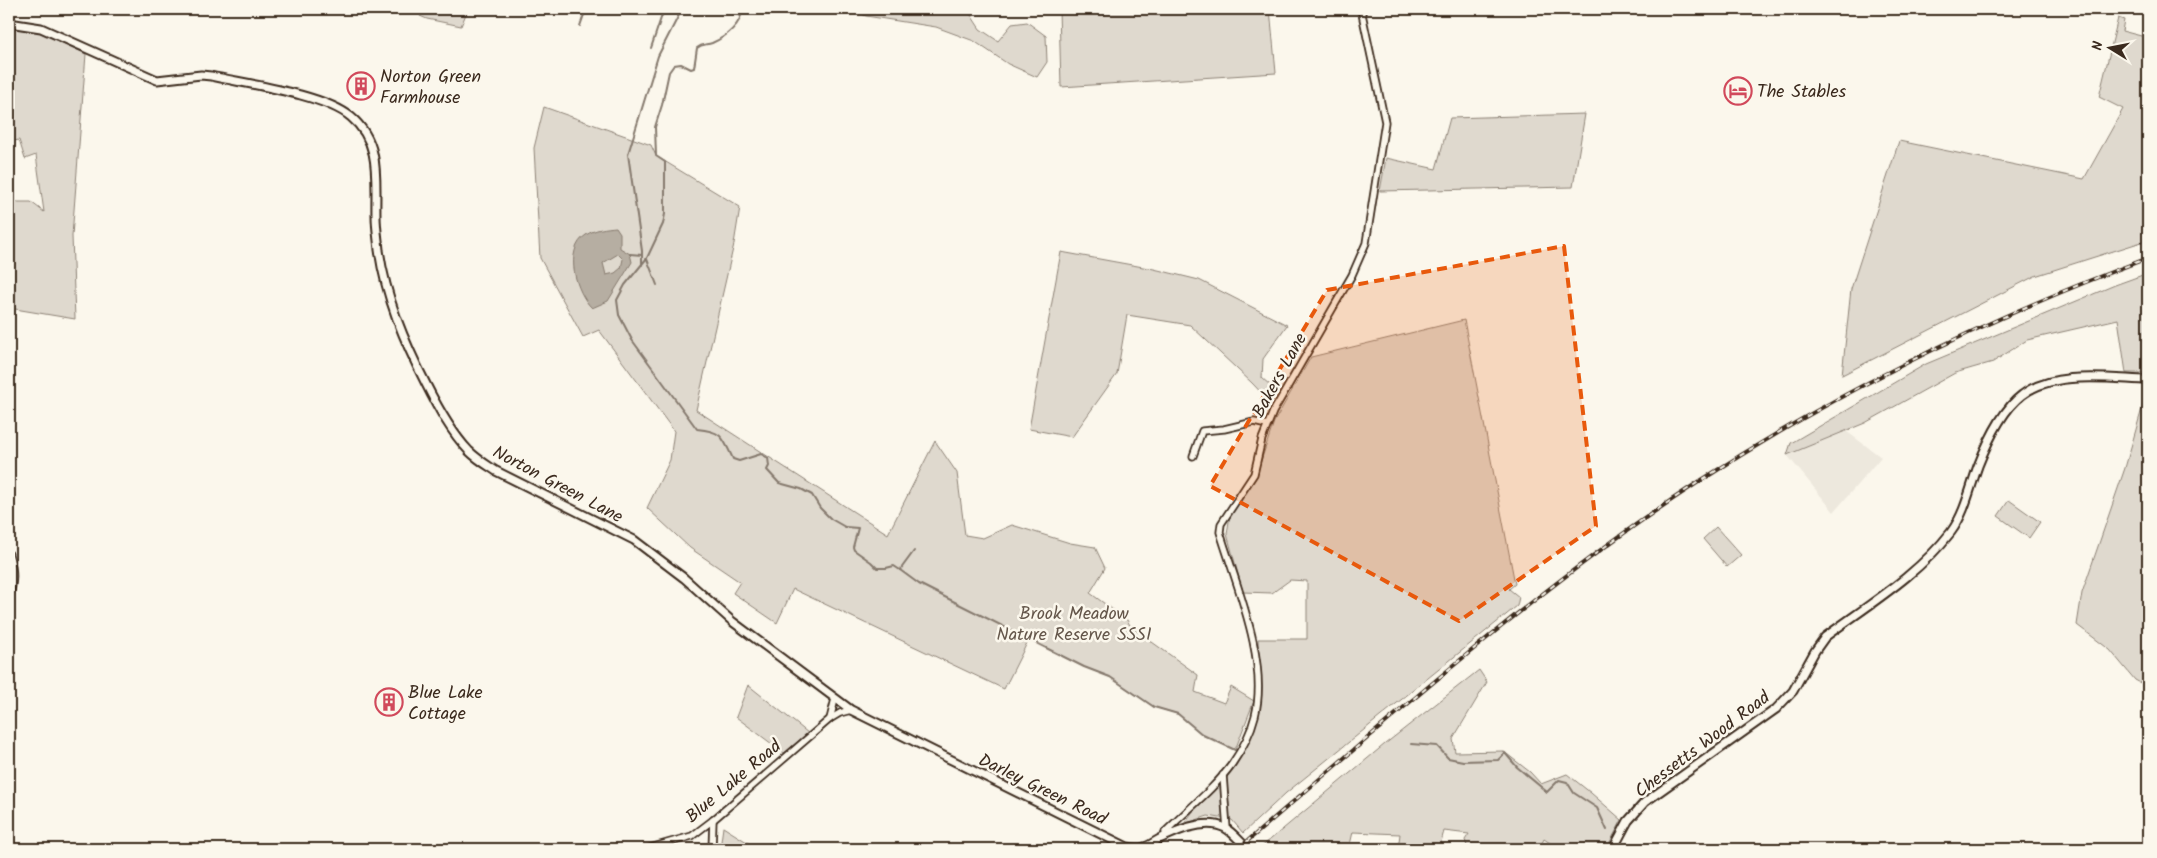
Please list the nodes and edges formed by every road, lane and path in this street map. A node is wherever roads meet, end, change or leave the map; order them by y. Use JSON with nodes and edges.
{"nodes":[{"id":1,"x":1361,"y":9,"type":"edge"},
{"id":2,"x":9,"y":23,"type":"edge"},
{"id":3,"x":2148,"y":380,"type":"edge"},
{"id":4,"x":1267,"y":425,"type":"junction"},
{"id":5,"x":1193,"y":456,"type":"dead end"},
{"id":6,"x":9,"y":554,"type":"edge"},
{"id":7,"x":9,"y":597,"type":"edge"},
{"id":8,"x":835,"y":699,"type":"junction"},
{"id":9,"x":851,"y":710,"type":"junction"},
{"id":10,"x":830,"y":719,"type":"junction"},
{"id":11,"x":1223,"y":775,"type":"junction"},
{"id":12,"x":713,"y":820,"type":"junction"},
{"id":13,"x":1228,"y":829,"type":"junction"},
{"id":14,"x":1166,"y":836,"type":"junction"},
{"id":15,"x":646,"y":849,"type":"edge"},
{"id":16,"x":712,"y":849,"type":"edge"},
{"id":17,"x":1248,"y":849,"type":"edge"},
{"id":18,"x":1613,"y":849,"type":"edge"}],
"edges":[{"from":1,"to":4,"type":"street","name":"Bakers Lane"},
{"from":2,"to":8,"type":"street","name":"Norton Green Lane"},
{"from":3,"to":18,"type":"street","name":"Chessetts Wood Road"},
{"from":4,"to":5,"type":"street"},
{"from":4,"to":11,"type":"street","name":"Bakers Lane"},
{"from":6,"to":7,"type":"street"},
{"from":8,"to":9,"type":"street","name":"Norton Green Lane"},
{"from":8,"to":10,"type":"street"},
{"from":9,"to":10,"type":"street","name":"Blue Lake Road"},
{"from":9,"to":14,"type":"street","name":"Darley Green Road"},
{"from":10,"to":12,"type":"street","name":"Blue Lake Road"},
{"from":11,"to":13,"type":"street"},
{"from":11,"to":14,"type":"street","name":"Bakers Lane"},
{"from":12,"to":15,"type":"street","name":"Blue Lake Road"},
{"from":12,"to":16,"type":"street"},
{"from":13,"to":14,"type":"street","name":"Darley Green Road"},
{"from":13,"to":17,"type":"street"}]}
